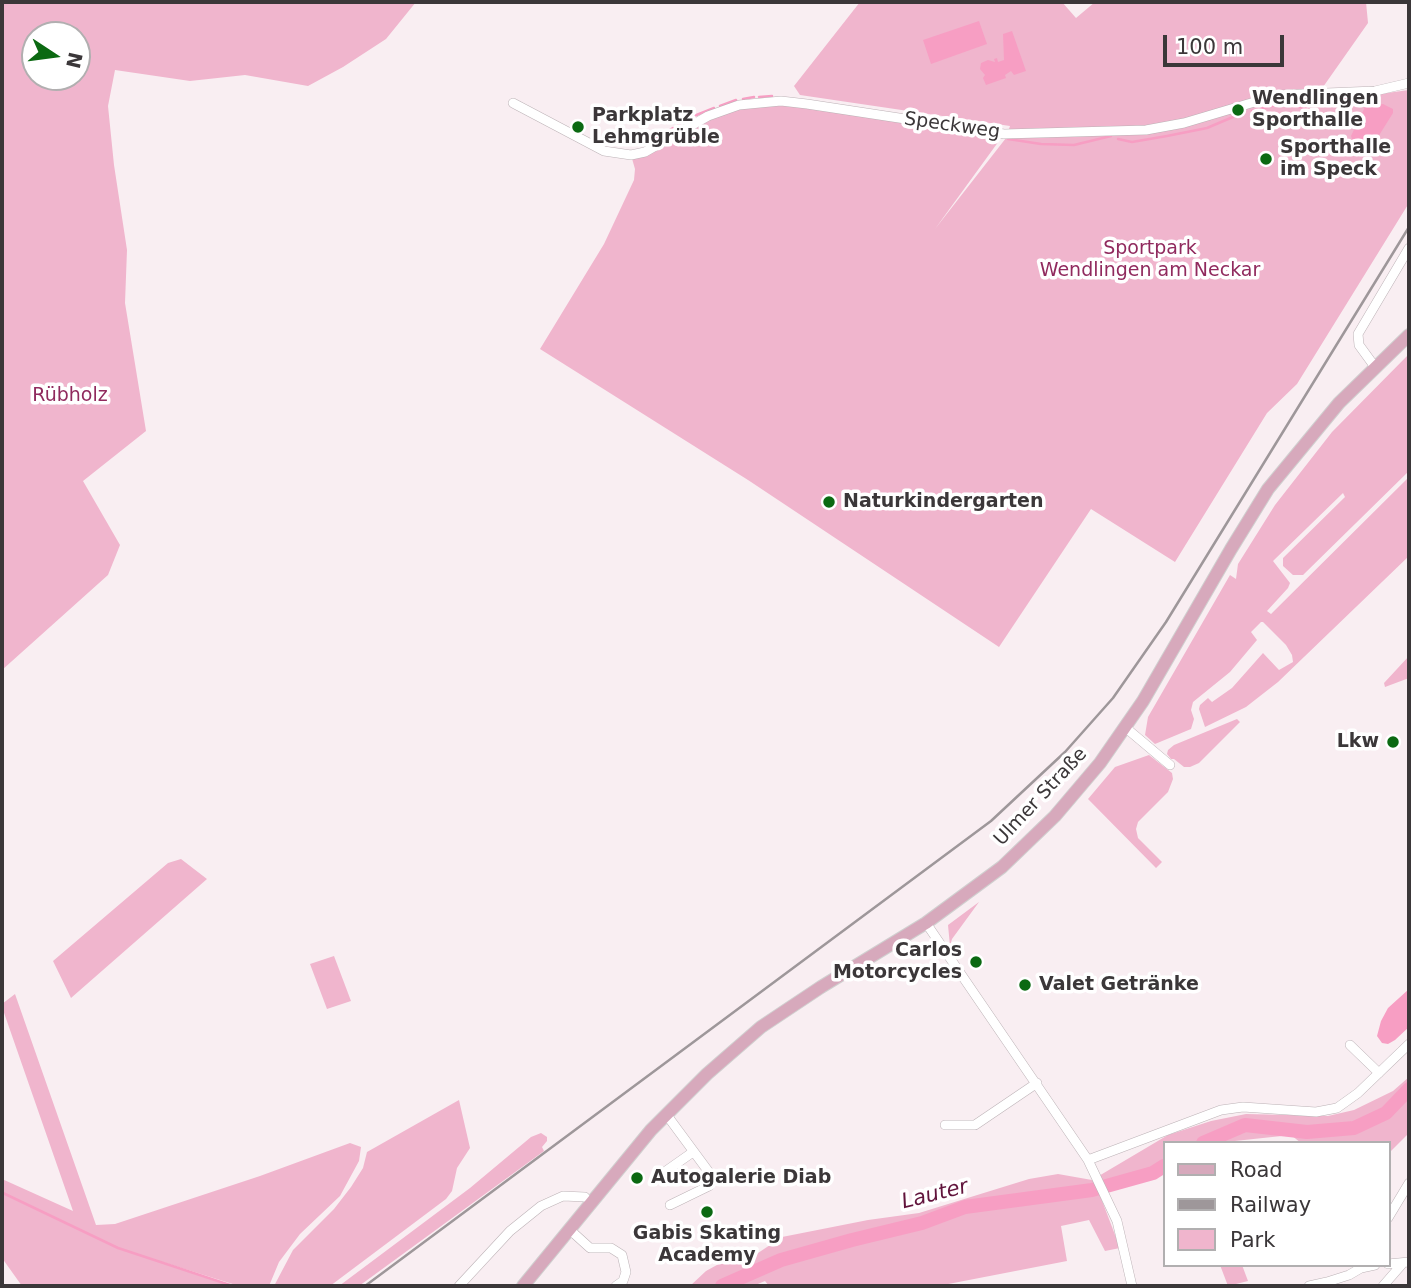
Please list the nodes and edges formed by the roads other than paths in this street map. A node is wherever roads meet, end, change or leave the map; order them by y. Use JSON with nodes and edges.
{"nodes":[{"id":1,"x":1409,"y":83,"type":"edge"},
{"id":2,"x":513,"y":103,"type":"dead end"},
{"id":3,"x":1409,"y":248,"type":"edge"},
{"id":4,"x":1409,"y":335,"type":"edge"},
{"id":5,"x":1375,"y":367,"type":"junction"},
{"id":6,"x":1126,"y":728,"type":"junction"},
{"id":7,"x":1170,"y":765,"type":"dead end"},
{"id":8,"x":926,"y":923,"type":"junction"},
{"id":9,"x":1409,"y":1044,"type":"edge"},
{"id":10,"x":1350,"y":1045,"type":"dead end"},
{"id":11,"x":1379,"y":1073,"type":"junction"},
{"id":12,"x":1037,"y":1083,"type":"junction"},
{"id":13,"x":666,"y":1114,"type":"junction"},
{"id":14,"x":945,"y":1125,"type":"dead end"},
{"id":15,"x":693,"y":1152,"type":"junction"},
{"id":16,"x":1088,"y":1160,"type":"junction"},
{"id":17,"x":656,"y":1178,"type":"dead end"},
{"id":18,"x":1409,"y":1183,"type":"edge"},
{"id":19,"x":585,"y":1197,"type":"dead end"},
{"id":20,"x":670,"y":1205,"type":"dead end"},
{"id":21,"x":1390,"y":1215,"type":"edge"},
{"id":22,"x":569,"y":1229,"type":"junction"},
{"id":23,"x":1406,"y":1263,"type":"edge"},
{"id":24,"x":1361,"y":1267,"type":"edge"},
{"id":25,"x":459,"y":1286,"type":"edge"},
{"id":26,"x":523,"y":1286,"type":"edge"},
{"id":27,"x":615,"y":1286,"type":"edge"},
{"id":28,"x":1132,"y":1286,"type":"edge"},
{"id":29,"x":1309,"y":1286,"type":"edge"},
{"id":30,"x":1383,"y":1286,"type":"edge"}],
"edges":[{"from":1,"to":2,"type":"street","name":"Speckweg"},
{"from":3,"to":5,"type":"street"},
{"from":4,"to":5,"type":"main road","name":"Ulmer Straße"},
{"from":5,"to":6,"type":"main road","name":"Ulmer Straße"},
{"from":6,"to":7,"type":"street"},
{"from":6,"to":8,"type":"main road","name":"Ulmer Straße"},
{"from":8,"to":12,"type":"street"},
{"from":8,"to":13,"type":"main road","name":"Ulmer Straße"},
{"from":9,"to":11,"type":"street"},
{"from":10,"to":11,"type":"street"},
{"from":11,"to":16,"type":"street"},
{"from":12,"to":14,"type":"street"},
{"from":12,"to":16,"type":"street"},
{"from":13,"to":15,"type":"street"},
{"from":13,"to":22,"type":"main road","name":"Ulmer Straße"},
{"from":15,"to":17,"type":"street"},
{"from":15,"to":20,"type":"street"},
{"from":16,"to":28,"type":"street"},
{"from":18,"to":21,"type":"street"},
{"from":19,"to":25,"type":"street"},
{"from":22,"to":26,"type":"main road","name":"Ulmer Straße"},
{"from":22,"to":27,"type":"street"},
{"from":23,"to":30,"type":"street"},
{"from":24,"to":29,"type":"street"}]}
